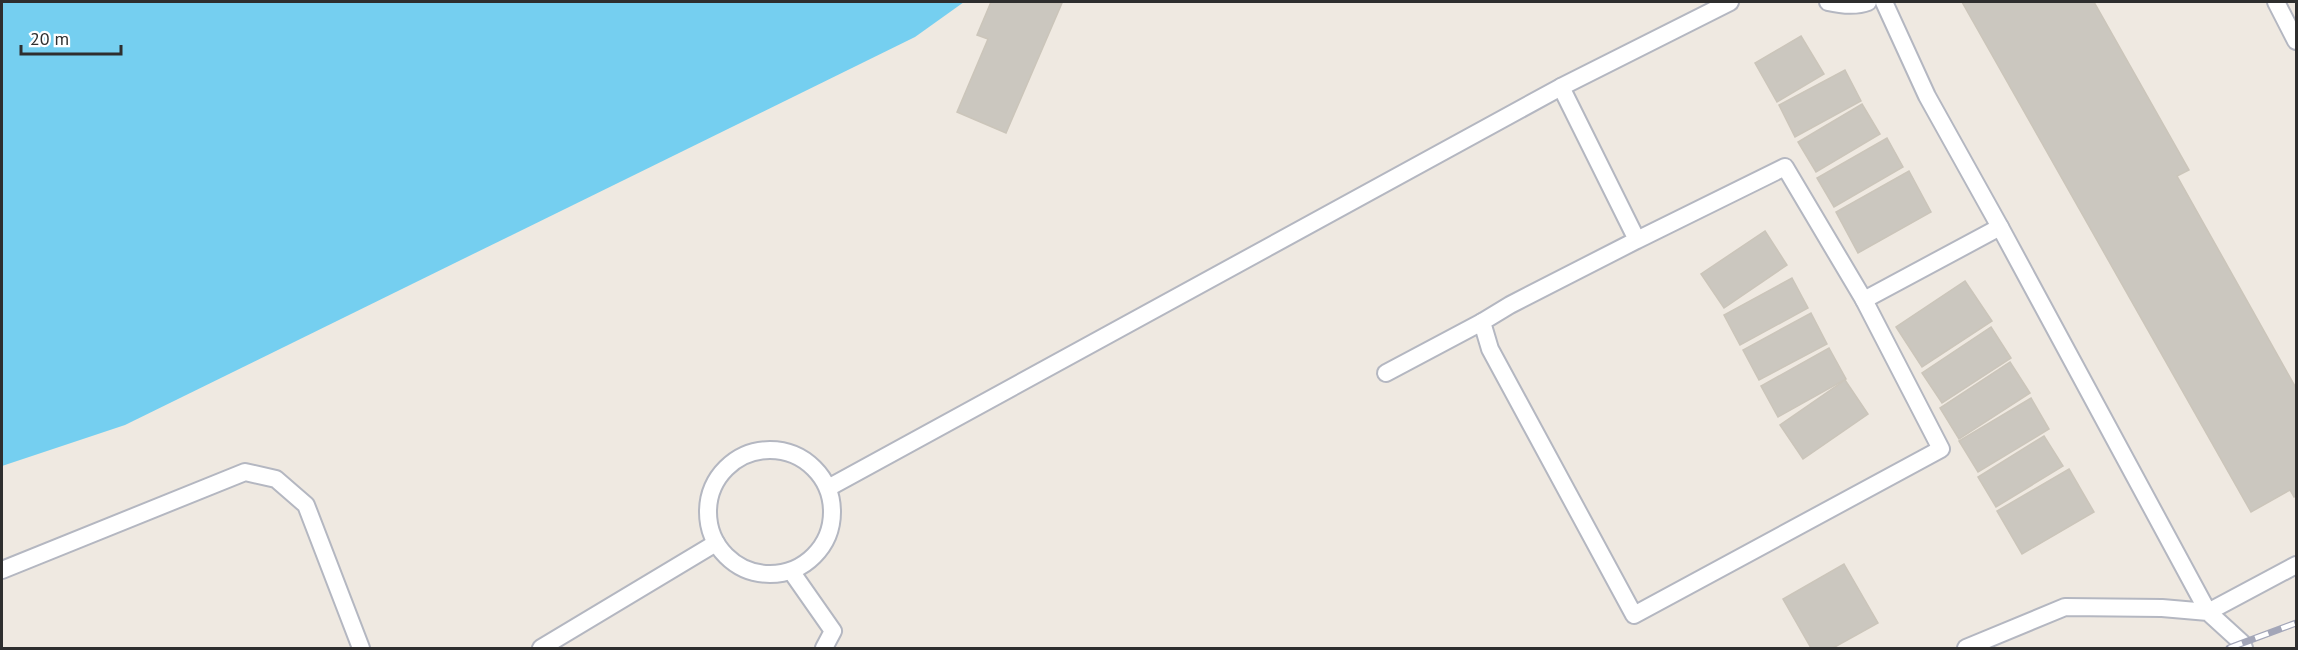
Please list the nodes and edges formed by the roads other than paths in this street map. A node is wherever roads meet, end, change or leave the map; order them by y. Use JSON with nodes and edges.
{"nodes":[{"id":1,"x":1730,"y":2,"type":"edge"},
{"id":2,"x":1828,"y":2,"type":"edge"},
{"id":3,"x":1868,"y":2,"type":"edge"},
{"id":4,"x":1884,"y":2,"type":"edge"},
{"id":5,"x":2276,"y":2,"type":"edge"},
{"id":6,"x":2296,"y":41,"type":"edge"},
{"id":7,"x":1561,"y":87,"type":"junction"},
{"id":8,"x":2000,"y":227,"type":"junction"},
{"id":9,"x":1637,"y":240,"type":"junction"},
{"id":10,"x":1864,"y":300,"type":"junction"},
{"id":11,"x":1482,"y":322,"type":"junction"},
{"id":12,"x":1386,"y":373,"type":"dead end"},
{"id":13,"x":828,"y":488,"type":"junction"},
{"id":14,"x":716,"y":543,"type":"junction"},
{"id":15,"x":2296,"y":565,"type":"edge"},
{"id":16,"x":2,"y":570,"type":"edge"},
{"id":17,"x":791,"y":571,"type":"junction"},
{"id":18,"x":2208,"y":612,"type":"junction"},
{"id":19,"x":361,"y":648,"type":"edge"},
{"id":20,"x":541,"y":648,"type":"edge"},
{"id":21,"x":824,"y":648,"type":"edge"},
{"id":22,"x":1966,"y":648,"type":"edge"},
{"id":23,"x":2244,"y":648,"type":"edge"}],
"edges":[{"from":1,"to":7,"type":"lane"},
{"from":2,"to":3,"type":"lane"},
{"from":4,"to":8,"type":"lane"},
{"from":5,"to":6,"type":"lane"},
{"from":7,"to":9,"type":"lane"},
{"from":7,"to":13,"type":"lane"},
{"from":8,"to":10,"type":"lane"},
{"from":8,"to":18,"type":"lane"},
{"from":9,"to":10,"type":"lane"},
{"from":9,"to":11,"type":"lane"},
{"from":10,"to":11,"type":"lane"},
{"from":11,"to":12,"type":"lane"},
{"from":13,"to":14,"type":"lane"},
{"from":13,"to":17,"type":"lane"},
{"from":14,"to":17,"type":"lane"},
{"from":14,"to":20,"type":"lane"},
{"from":15,"to":18,"type":"lane"},
{"from":16,"to":19,"type":"lane"},
{"from":17,"to":21,"type":"lane"},
{"from":18,"to":22,"type":"lane"},
{"from":18,"to":23,"type":"lane"}]}
